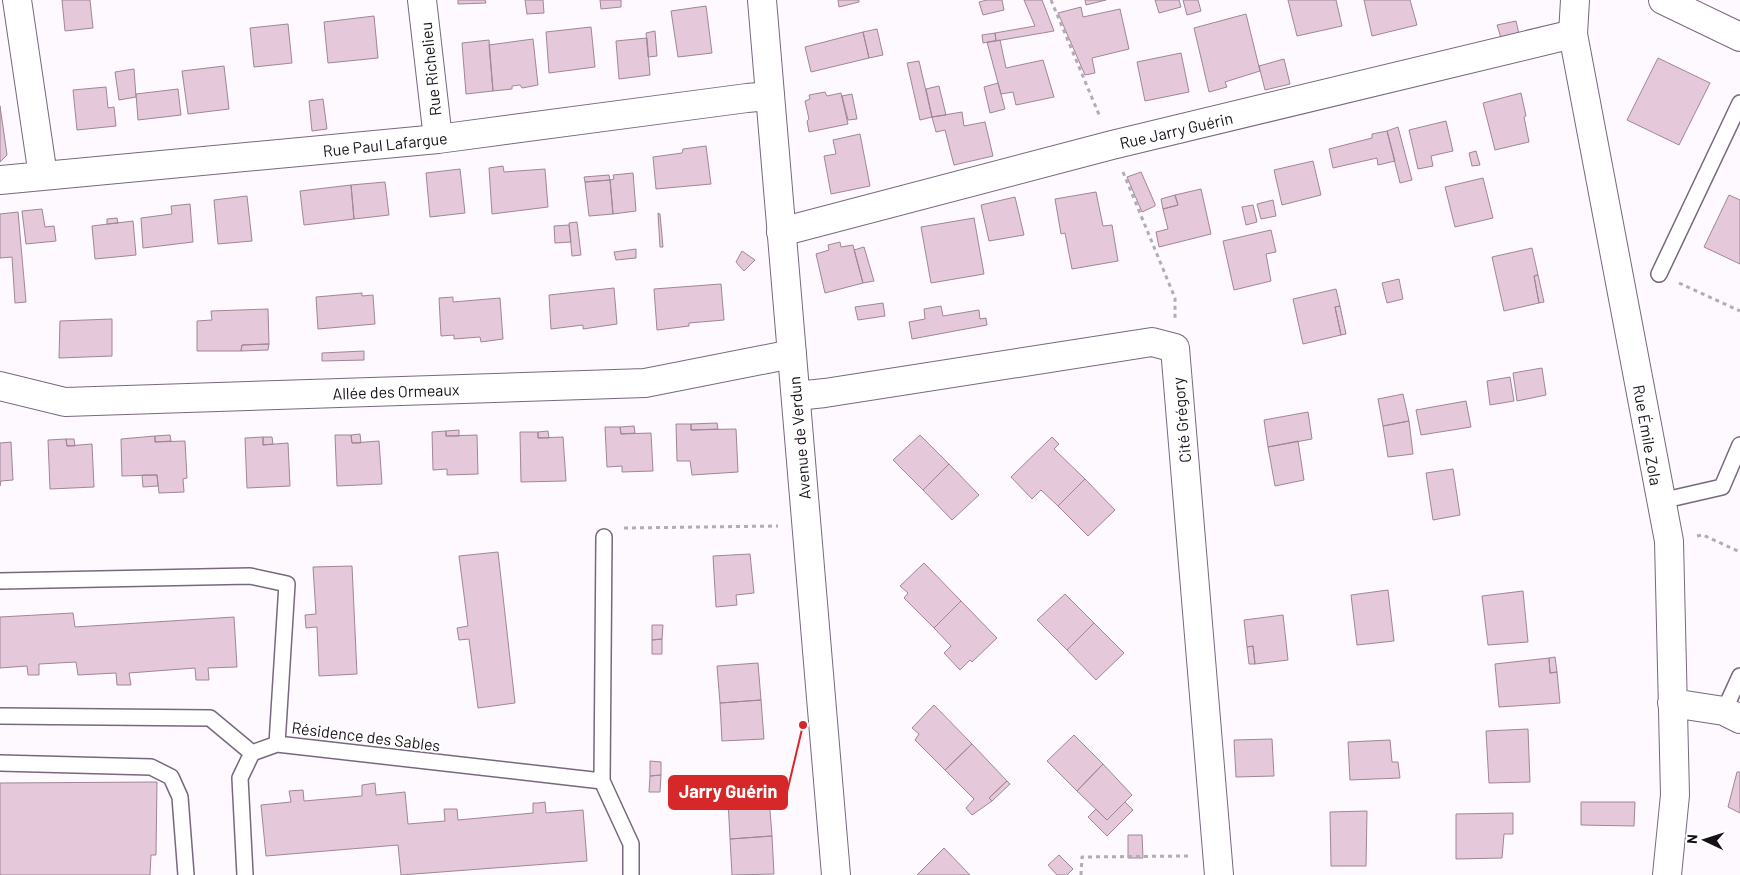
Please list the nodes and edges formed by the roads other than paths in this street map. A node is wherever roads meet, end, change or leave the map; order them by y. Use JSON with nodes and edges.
{"nodes":[{"id":1,"x":17,"y":0,"type":"edge"},
{"id":2,"x":422,"y":0,"type":"edge"},
{"id":3,"x":762,"y":0,"type":"edge"},
{"id":4,"x":1575,"y":0,"type":"edge"},
{"id":5,"x":1663,"y":0,"type":"edge"},
{"id":6,"x":1573,"y":34,"type":"junction"},
{"id":7,"x":1740,"y":37,"type":"edge"},
{"id":8,"x":770,"y":96,"type":"junction"},
{"id":9,"x":1740,"y":103,"type":"edge"},
{"id":10,"x":438,"y":139,"type":"junction"},
{"id":11,"x":43,"y":176,"type":"junction"},
{"id":12,"x":0,"y":180,"type":"edge"},
{"id":13,"x":781,"y":232,"type":"junction"},
{"id":14,"x":1659,"y":274,"type":"road end"},
{"id":15,"x":792,"y":354,"type":"junction"},
{"id":16,"x":0,"y":386,"type":"edge"},
{"id":17,"x":796,"y":396,"type":"junction"},
{"id":18,"x":1740,"y":445,"type":"edge"},
{"id":19,"x":1661,"y":501,"type":"junction"},
{"id":20,"x":604,"y":537,"type":"road end"},
{"id":21,"x":0,"y":581,"type":"edge"},
{"id":22,"x":1740,"y":676,"type":"edge"},
{"id":23,"x":1672,"y":704,"type":"junction"},
{"id":24,"x":1732,"y":715,"type":"edge"},
{"id":25,"x":0,"y":716,"type":"edge"},
{"id":26,"x":278,"y":744,"type":"junction"},
{"id":27,"x":252,"y":753,"type":"junction"},
{"id":28,"x":0,"y":763,"type":"edge"},
{"id":29,"x":602,"y":782,"type":"junction"},
{"id":30,"x":1218,"y":865,"type":"edge"},
{"id":31,"x":186,"y":875,"type":"edge"},
{"id":32,"x":245,"y":875,"type":"edge"},
{"id":33,"x":630,"y":875,"type":"edge"},
{"id":34,"x":836,"y":875,"type":"edge"},
{"id":35,"x":1667,"y":875,"type":"edge"}],
"edges":[{"from":1,"to":11,"type":"street"},
{"from":2,"to":10,"type":"street","name":"Rue Richelieu"},
{"from":3,"to":8,"type":"street","name":"Avenue de Verdun"},
{"from":4,"to":6,"type":"street","name":"Rue Émile Zola"},
{"from":5,"to":7,"type":"street"},
{"from":6,"to":13,"type":"street","name":"Rue Jarry Guérin"},
{"from":6,"to":19,"type":"street","name":"Rue Émile Zola"},
{"from":8,"to":10,"type":"street","name":"Rue Paul Lafargue"},
{"from":8,"to":13,"type":"street","name":"Avenue de Verdun"},
{"from":9,"to":14,"type":"lane"},
{"from":10,"to":11,"type":"street","name":"Rue Paul Lafargue"},
{"from":11,"to":12,"type":"street","name":"Rue Paul Lafargue"},
{"from":13,"to":15,"type":"street","name":"Avenue de Verdun"},
{"from":15,"to":16,"type":"street","name":"Allée des Ormeaux"},
{"from":15,"to":17,"type":"street","name":"Avenue de Verdun"},
{"from":17,"to":30,"type":"street","name":"Cité Grégory"},
{"from":17,"to":34,"type":"street","name":"Avenue de Verdun"},
{"from":18,"to":19,"type":"lane"},
{"from":19,"to":23,"type":"street","name":"Rue Émile Zola"},
{"from":20,"to":29,"type":"lane"},
{"from":21,"to":26,"type":"lane"},
{"from":22,"to":24,"type":"lane"},
{"from":23,"to":24,"type":"street"},
{"from":23,"to":35,"type":"street","name":"Rue Émile Zola"},
{"from":25,"to":27,"type":"lane"},
{"from":26,"to":27,"type":"lane","name":"Résidence des Sables"},
{"from":26,"to":29,"type":"lane","name":"Résidence des Sables"},
{"from":27,"to":32,"type":"lane"},
{"from":28,"to":31,"type":"lane"},
{"from":29,"to":33,"type":"lane"}]}
